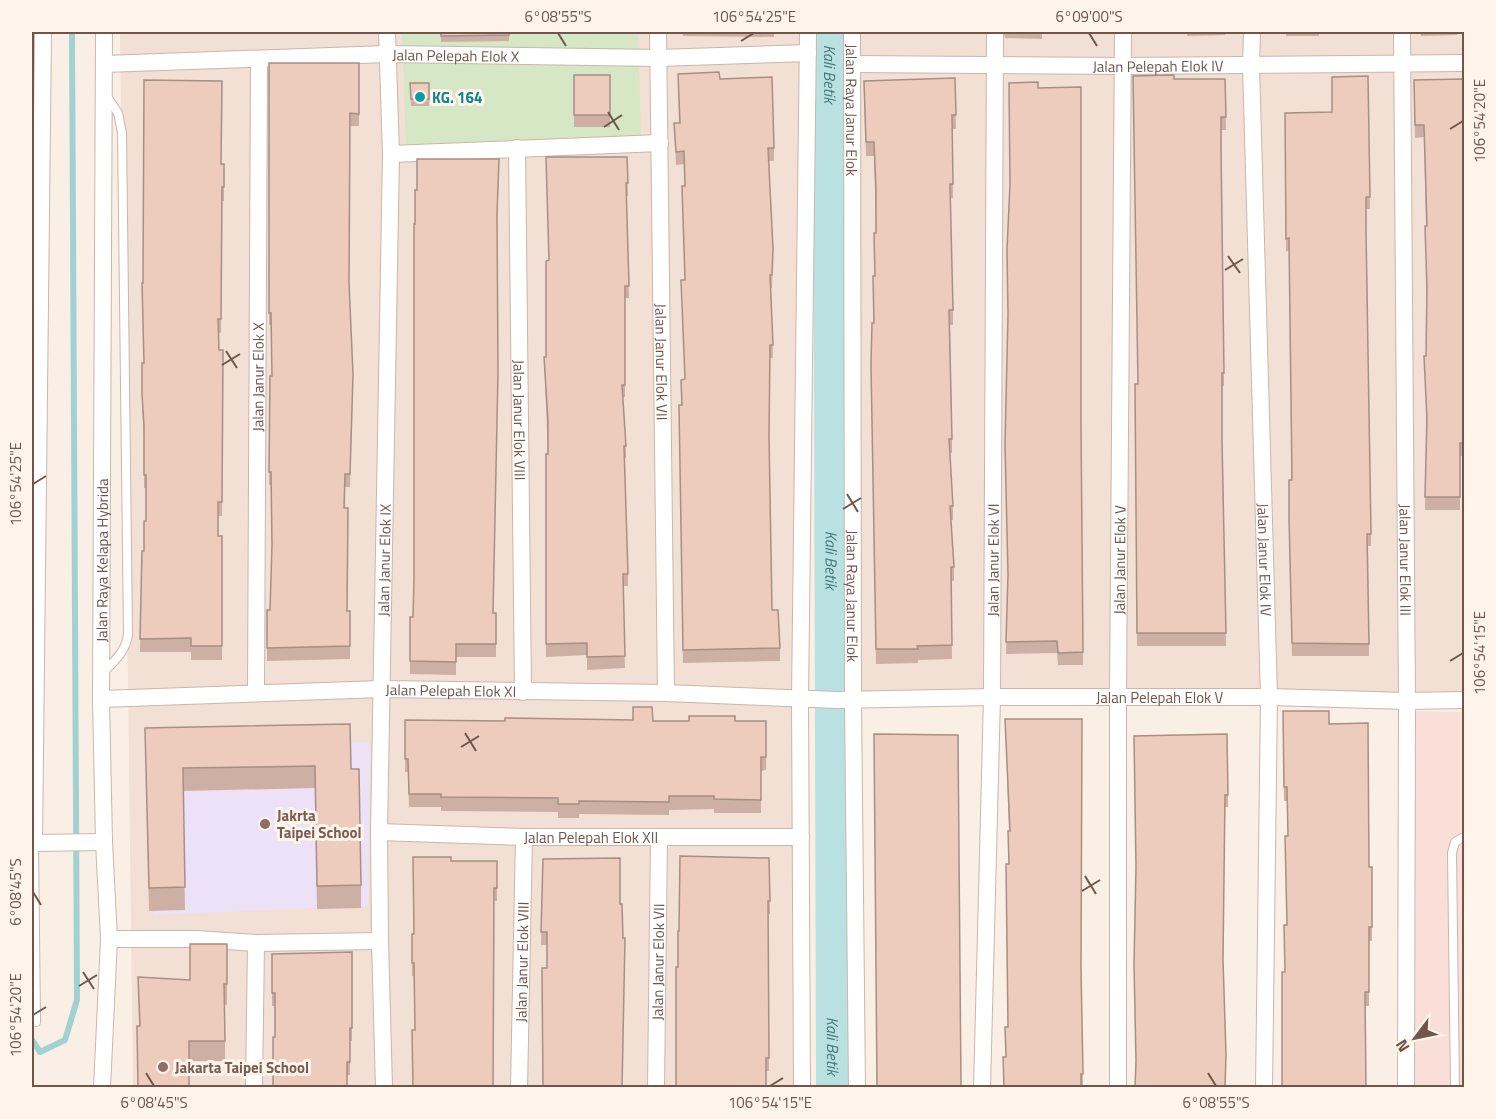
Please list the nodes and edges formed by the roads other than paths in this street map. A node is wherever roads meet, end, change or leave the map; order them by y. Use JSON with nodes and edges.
{"nodes":[{"id":1,"x":43,"y":32,"type":"edge"},
{"id":2,"x":104,"y":32,"type":"edge"},
{"id":3,"x":387,"y":32,"type":"edge"},
{"id":4,"x":658,"y":32,"type":"edge"},
{"id":5,"x":808,"y":32,"type":"edge"},
{"id":6,"x":852,"y":32,"type":"edge"},
{"id":7,"x":995,"y":32,"type":"edge"},
{"id":8,"x":1123,"y":32,"type":"edge"},
{"id":9,"x":1252,"y":32,"type":"edge"},
{"id":10,"x":1402,"y":32,"type":"edge"},
{"id":11,"x":808,"y":53,"type":"junction"},
{"id":12,"x":387,"y":54,"type":"junction"},
{"id":13,"x":659,"y":58,"type":"junction"},
{"id":14,"x":259,"y":59,"type":"junction"},
{"id":15,"x":1464,"y":63,"type":"edge"},
{"id":16,"x":104,"y":64,"type":"junction"},
{"id":17,"x":852,"y":64,"type":"junction"},
{"id":18,"x":995,"y":64,"type":"junction"},
{"id":19,"x":1251,"y":65,"type":"junction"},
{"id":20,"x":1402,"y":65,"type":"junction"},
{"id":21,"x":1123,"y":66,"type":"junction"},
{"id":22,"x":104,"y":92,"type":"junction"},
{"id":23,"x":660,"y":143,"type":"junction"},
{"id":24,"x":517,"y":148,"type":"junction"},
{"id":25,"x":391,"y":154,"type":"junction"},
{"id":26,"x":35,"y":361,"type":"edge"},
{"id":27,"x":102,"y":674,"type":"junction"},
{"id":28,"x":381,"y":689,"type":"junction"},
{"id":29,"x":523,"y":692,"type":"junction"},
{"id":30,"x":256,"y":693,"type":"junction"},
{"id":31,"x":666,"y":693,"type":"junction"},
{"id":32,"x":992,"y":697,"type":"junction"},
{"id":33,"x":1269,"y":697,"type":"junction"},
{"id":34,"x":1118,"y":698,"type":"junction"},
{"id":35,"x":102,"y":699,"type":"junction"},
{"id":36,"x":804,"y":699,"type":"junction"},
{"id":37,"x":845,"y":700,"type":"junction"},
{"id":38,"x":1464,"y":700,"type":"edge"},
{"id":39,"x":1407,"y":701,"type":"junction"},
{"id":40,"x":33,"y":801,"type":"edge"},
{"id":41,"x":379,"y":832,"type":"junction"},
{"id":42,"x":524,"y":837,"type":"junction"},
{"id":43,"x":659,"y":837,"type":"junction"},
{"id":44,"x":801,"y":837,"type":"junction"},
{"id":45,"x":1464,"y":837,"type":"edge"},
{"id":46,"x":39,"y":843,"type":"edge"},
{"id":47,"x":97,"y":843,"type":"junction"},
{"id":48,"x":110,"y":939,"type":"junction"},
{"id":49,"x":380,"y":941,"type":"junction"},
{"id":50,"x":256,"y":943,"type":"junction"},
{"id":51,"x":36,"y":1022,"type":"dead end"},
{"id":52,"x":102,"y":1088,"type":"edge"},
{"id":53,"x":254,"y":1088,"type":"edge"},
{"id":54,"x":384,"y":1088,"type":"edge"},
{"id":55,"x":519,"y":1088,"type":"edge"},
{"id":56,"x":656,"y":1088,"type":"edge"},
{"id":57,"x":802,"y":1088,"type":"edge"},
{"id":58,"x":857,"y":1088,"type":"edge"},
{"id":59,"x":982,"y":1088,"type":"edge"},
{"id":60,"x":1118,"y":1088,"type":"edge"},
{"id":61,"x":1264,"y":1088,"type":"edge"},
{"id":62,"x":1406,"y":1088,"type":"edge"},
{"id":63,"x":1455,"y":1088,"type":"edge"}],
"edges":[{"from":1,"to":26,"type":"street"},
{"from":2,"to":16,"type":"street","name":"Jalan Raya Kelapa Hybrida"},
{"from":3,"to":12,"type":"street","name":"Jalan Janur Elok IX"},
{"from":4,"to":13,"type":"street","name":"Jalan Janur Elok VII"},
{"from":5,"to":11,"type":"street"},
{"from":6,"to":17,"type":"street","name":"Jalan Raya Janur Elok"},
{"from":7,"to":18,"type":"street","name":"Jalan Janur Elok VI"},
{"from":8,"to":21,"type":"street","name":"Jalan Janur Elok V"},
{"from":9,"to":19,"type":"street","name":"Jalan Janur Elok IV"},
{"from":10,"to":20,"type":"street","name":"Jalan Janur Elok III"},
{"from":11,"to":13,"type":"street","name":"Jalan Pelepah Elok X"},
{"from":11,"to":36,"type":"street"},
{"from":12,"to":13,"type":"street","name":"Jalan Pelepah Elok X"},
{"from":12,"to":14,"type":"street","name":"Jalan Pelepah Elok X"},
{"from":12,"to":25,"type":"street","name":"Jalan Janur Elok IX"},
{"from":13,"to":23,"type":"street","name":"Jalan Janur Elok VII"},
{"from":14,"to":16,"type":"street","name":"Jalan Pelepah Elok X"},
{"from":14,"to":30,"type":"street","name":"Jalan Janur Elok X"},
{"from":15,"to":20,"type":"street","name":"Jalan Pelepah Elok IV"},
{"from":16,"to":22,"type":"street","name":"Jalan Raya Kelapa Hybrida"},
{"from":17,"to":18,"type":"street","name":"Jalan Pelepah Elok IV"},
{"from":17,"to":37,"type":"street","name":"Jalan Raya Janur Elok"},
{"from":18,"to":21,"type":"street","name":"Jalan Pelepah Elok IV"},
{"from":18,"to":32,"type":"street","name":"Jalan Janur Elok VI"},
{"from":19,"to":20,"type":"street","name":"Jalan Pelepah Elok IV"},
{"from":19,"to":21,"type":"street","name":"Jalan Pelepah Elok IV"},
{"from":19,"to":33,"type":"street","name":"Jalan Janur Elok IV"},
{"from":20,"to":39,"type":"street","name":"Jalan Janur Elok III"},
{"from":21,"to":34,"type":"street","name":"Jalan Janur Elok V"},
{"from":22,"to":27,"type":"street","name":"Jalan Raya Kelapa Hybrida"},
{"from":22,"to":27,"type":"lane"},
{"from":23,"to":24,"type":"street"},
{"from":23,"to":31,"type":"street","name":"Jalan Janur Elok VII"},
{"from":24,"to":25,"type":"street"},
{"from":24,"to":29,"type":"street","name":"Jalan Janur Elok VIII"},
{"from":25,"to":28,"type":"street","name":"Jalan Janur Elok IX"},
{"from":26,"to":40,"type":"street"},
{"from":27,"to":35,"type":"street","name":"Jalan Raya Kelapa Hybrida"},
{"from":28,"to":29,"type":"street","name":"Jalan Pelepah Elok XI"},
{"from":28,"to":30,"type":"street","name":"Jalan Pelepah Elok XI"},
{"from":28,"to":41,"type":"street","name":"Jalan Janur Elok IX"},
{"from":29,"to":31,"type":"street","name":"Jalan Pelepah Elok XI"},
{"from":30,"to":35,"type":"street","name":"Jalan Pelepah Elok XI"},
{"from":31,"to":36,"type":"street","name":"Jalan Pelepah Elok XI"},
{"from":32,"to":34,"type":"street","name":"Jalan Pelepah Elok V"},
{"from":32,"to":37,"type":"street","name":"Jalan Pelepah Elok V"},
{"from":32,"to":59,"type":"street","name":"Jalan Janur Elok VI"},
{"from":33,"to":34,"type":"street","name":"Jalan Pelepah Elok V"},
{"from":33,"to":39,"type":"street","name":"Jalan Pelepah Elok V"},
{"from":33,"to":61,"type":"street","name":"Jalan Janur Elok IV"},
{"from":34,"to":60,"type":"street","name":"Jalan Janur Elok V"},
{"from":35,"to":47,"type":"street","name":"Jalan Raya Kelapa Hybrida"},
{"from":36,"to":37,"type":"street","name":"Jalan Pelepah Elok XI"},
{"from":36,"to":44,"type":"street"},
{"from":37,"to":58,"type":"street","name":"Jalan Raya Janur Elok"},
{"from":38,"to":39,"type":"street","name":"Jalan Pelepah Elok V"},
{"from":39,"to":62,"type":"street","name":"Jalan Janur Elok III"},
{"from":40,"to":46,"type":"street"},
{"from":41,"to":42,"type":"street","name":"Jalan Pelepah Elok XII"},
{"from":41,"to":49,"type":"street","name":"Jalan Janur Elok IX"},
{"from":42,"to":43,"type":"street","name":"Jalan Pelepah Elok XII"},
{"from":42,"to":55,"type":"street","name":"Jalan Janur Elok VIII"},
{"from":43,"to":44,"type":"street","name":"Jalan Pelepah Elok XII"},
{"from":43,"to":56,"type":"street","name":"Jalan Janur Elok VII"},
{"from":44,"to":57,"type":"street"},
{"from":45,"to":63,"type":"lane"},
{"from":46,"to":47,"type":"street"},
{"from":46,"to":51,"type":"lane"},
{"from":47,"to":48,"type":"street","name":"Jalan Raya Kelapa Hybrida"},
{"from":48,"to":50,"type":"street"},
{"from":48,"to":52,"type":"street","name":"Jalan Raya Kelapa Hybrida"},
{"from":49,"to":50,"type":"street"},
{"from":49,"to":54,"type":"street","name":"Jalan Janur Elok IX"},
{"from":50,"to":53,"type":"street"}]}
